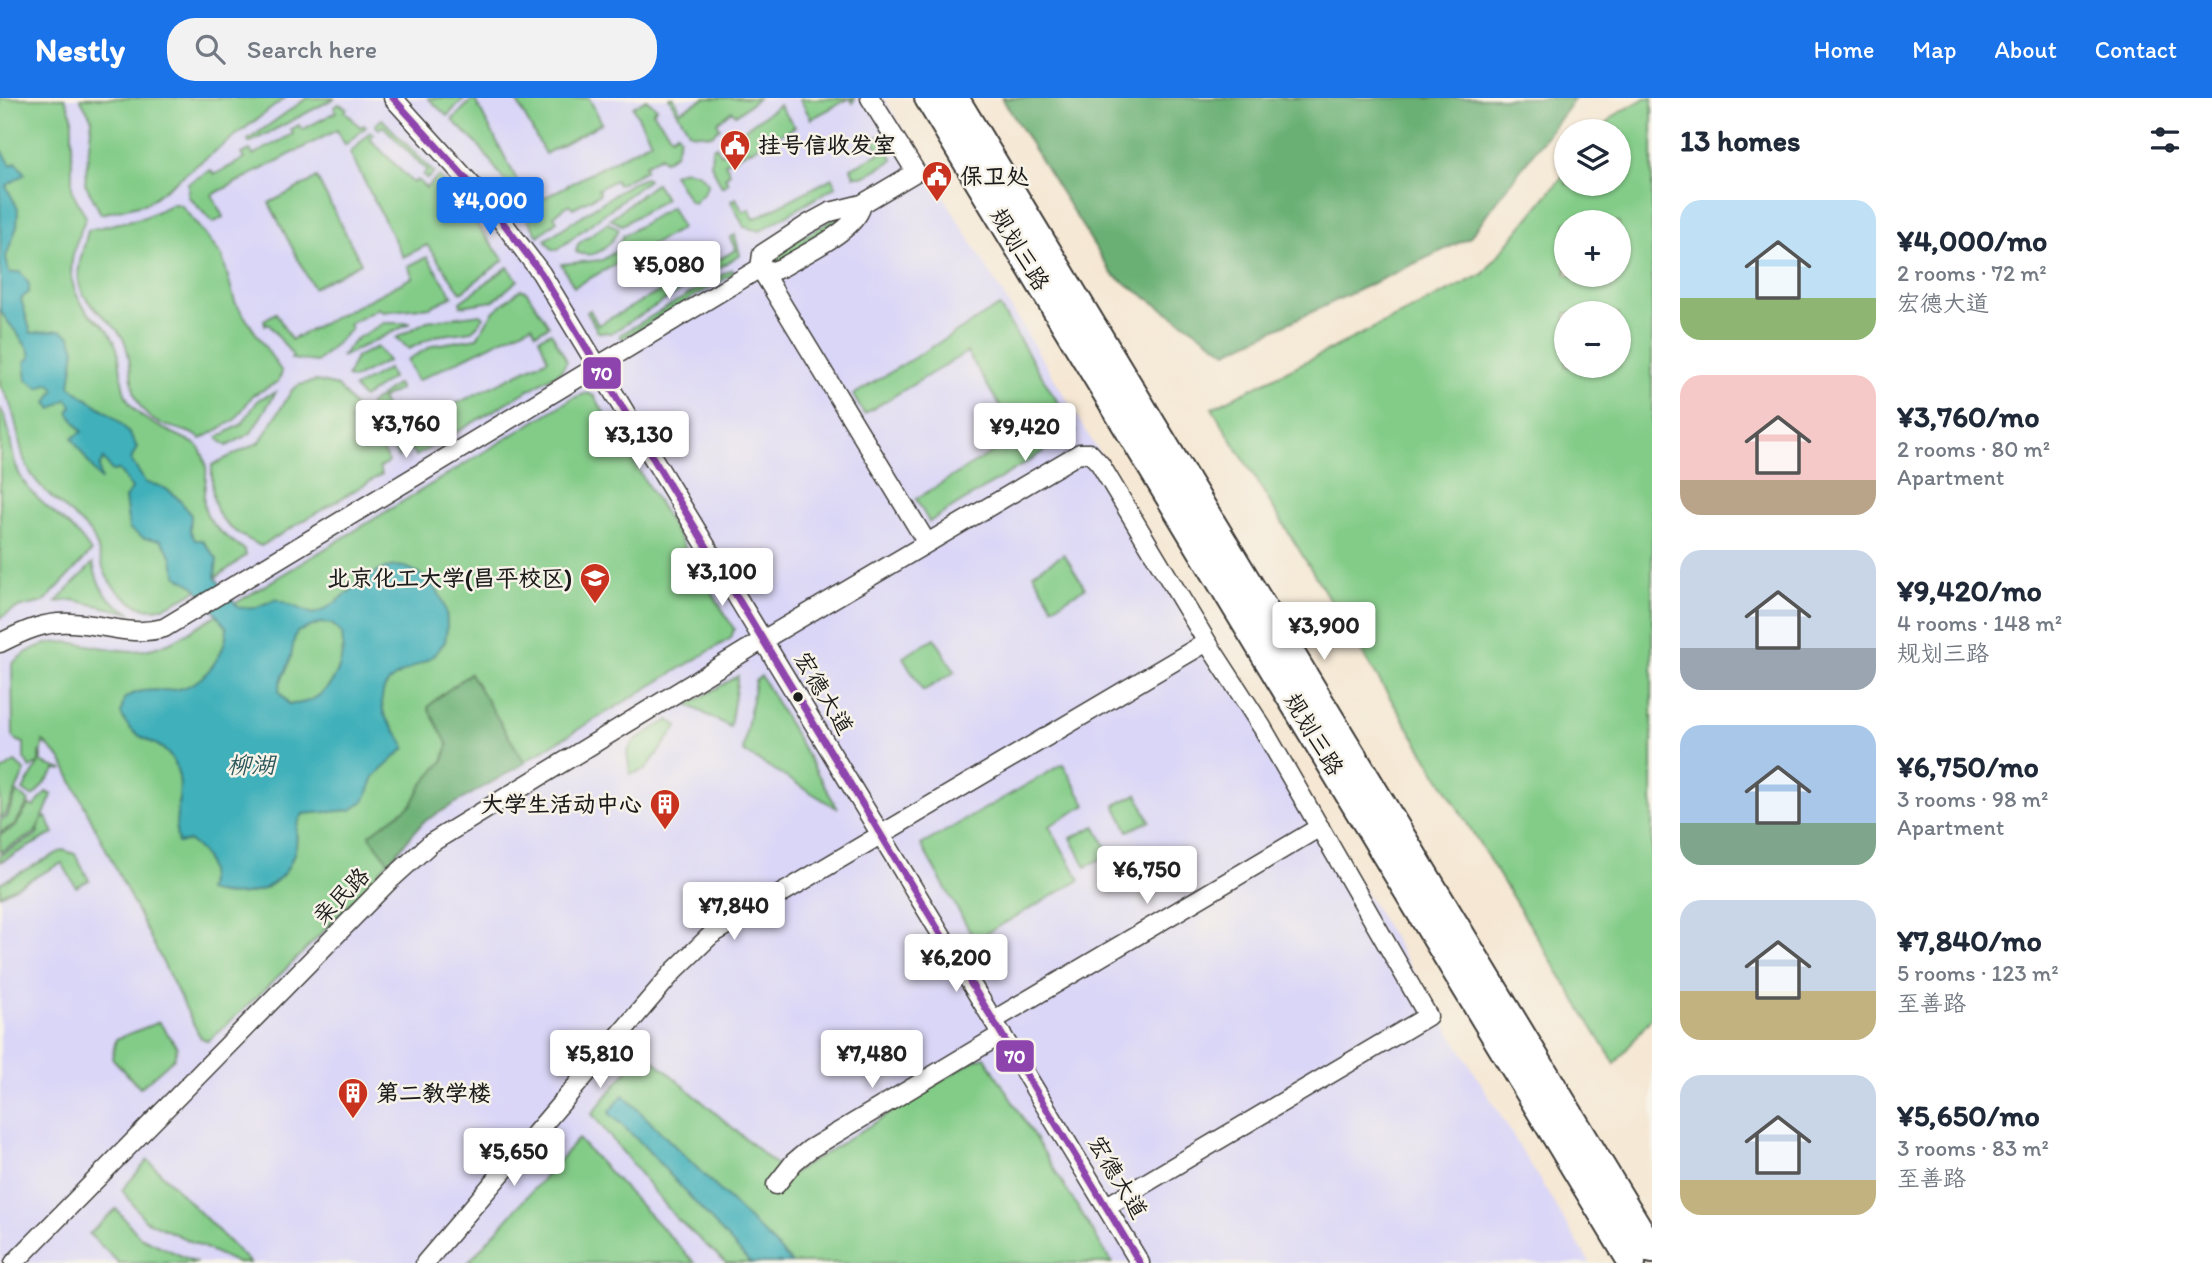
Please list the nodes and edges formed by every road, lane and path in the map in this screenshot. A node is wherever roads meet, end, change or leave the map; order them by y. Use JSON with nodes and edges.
{"nodes":[{"id":1,"x":393,"y":98,"type":"edge"},
{"id":2,"x":870,"y":98,"type":"edge"},
{"id":3,"x":929,"y":98,"type":"edge"},
{"id":4,"x":955,"y":98,"type":"edge"},
{"id":5,"x":760,"y":268,"type":"junction"},
{"id":6,"x":598,"y":366,"type":"junction"},
{"id":7,"x":928,"y":543,"type":"junction"},
{"id":8,"x":1253,"y":612,"type":"junction"},
{"id":9,"x":764,"y":640,"type":"junction"},
{"id":10,"x":1207,"y":642,"type":"junction"},
{"id":11,"x":0,"y":643,"type":"edge"},
{"id":12,"x":1320,"y":827,"type":"junction"},
{"id":13,"x":880,"y":833,"type":"junction"},
{"id":14,"x":998,"y":1027,"type":"junction"},
{"id":15,"x":776,"y":1185,"type":"dead end"},
{"id":16,"x":1107,"y":1206,"type":"junction"},
{"id":17,"x":1652,"y":1250,"type":"edge"},
{"id":18,"x":14,"y":1263,"type":"edge"},
{"id":19,"x":425,"y":1263,"type":"edge"},
{"id":20,"x":1140,"y":1263,"type":"edge"},
{"id":21,"x":1632,"y":1263,"type":"edge"}],
"edges":[{"from":1,"to":6,"type":"street","name":"宏德大道"},
{"from":2,"to":5,"type":"street"},
{"from":3,"to":8,"type":"main road","name":"规划三路"},
{"from":4,"to":8,"type":"main road","name":"规划三路"},
{"from":5,"to":6,"type":"street"},
{"from":5,"to":7,"type":"street"},
{"from":6,"to":9,"type":"street","name":"宏德大道"},
{"from":6,"to":11,"type":"street"},
{"from":7,"to":9,"type":"street","name":"亲民路"},
{"from":7,"to":10,"type":"street","name":"亲民路"},
{"from":8,"to":17,"type":"main road","name":"规划三路"},
{"from":8,"to":21,"type":"main road","name":"规划三路"},
{"from":9,"to":13,"type":"street","name":"宏德大道"},
{"from":9,"to":18,"type":"street","name":"亲民路"},
{"from":10,"to":12,"type":"street"},
{"from":10,"to":13,"type":"street"},
{"from":12,"to":14,"type":"street"},
{"from":12,"to":16,"type":"street"},
{"from":13,"to":14,"type":"street","name":"宏德大道"},
{"from":13,"to":19,"type":"street"},
{"from":14,"to":15,"type":"street"},
{"from":14,"to":16,"type":"street","name":"宏德大道"},
{"from":16,"to":20,"type":"street","name":"宏德大道"}]}
